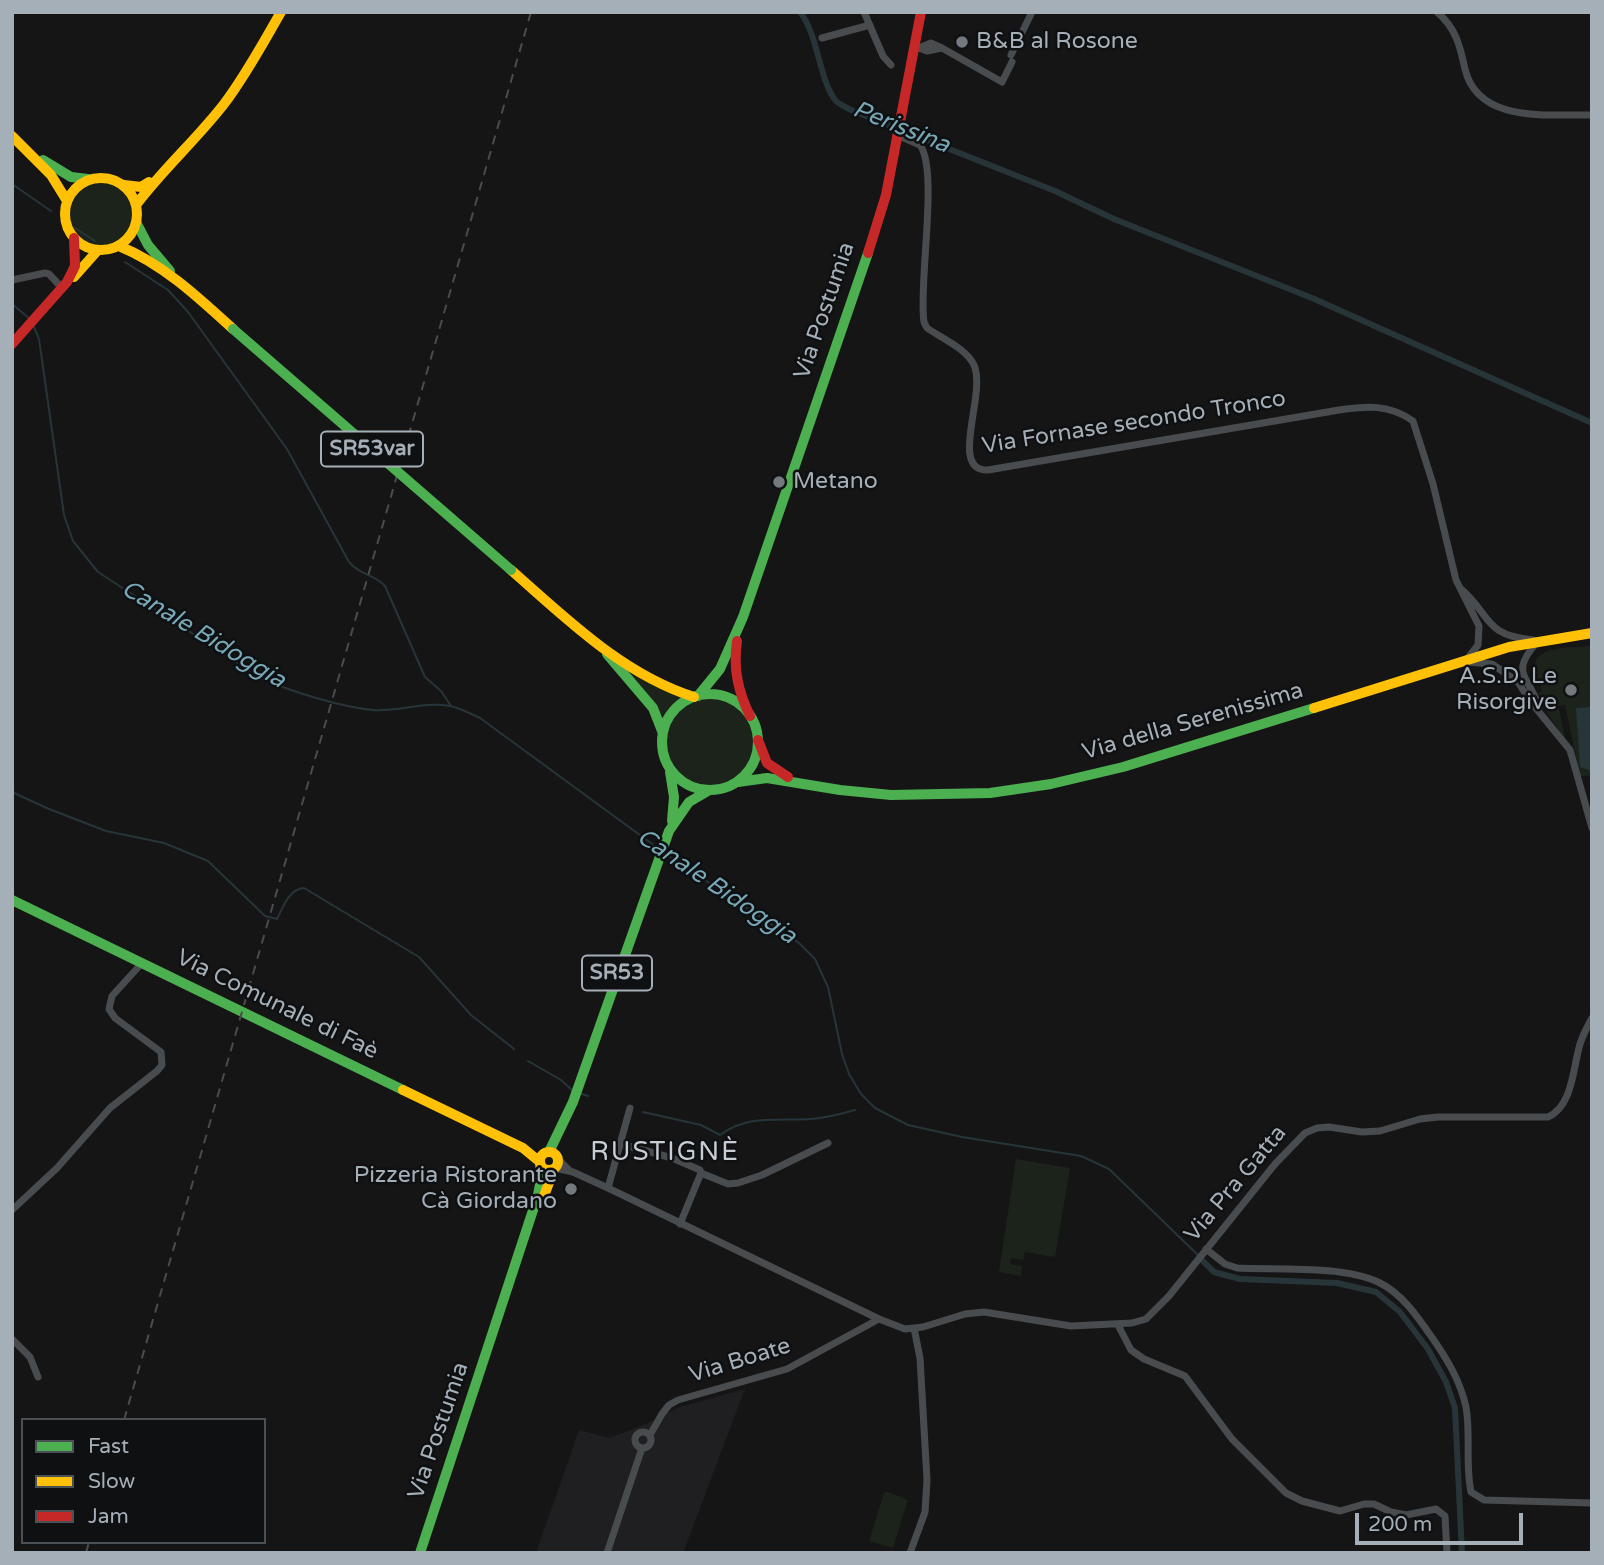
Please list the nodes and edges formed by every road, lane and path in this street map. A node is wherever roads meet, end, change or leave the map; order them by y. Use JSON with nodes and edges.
{"nodes":[{"id":1,"x":281,"y":12,"type":"edge"},
{"id":2,"x":864,"y":12,"type":"edge"},
{"id":3,"x":921,"y":12,"type":"edge"},
{"id":4,"x":1032,"y":12,"type":"edge"},
{"id":5,"x":1437,"y":12,"type":"edge"},
{"id":6,"x":870,"y":25,"type":"junction"},
{"id":7,"x":822,"y":38,"type":"dead end"},
{"id":8,"x":917,"y":48,"type":"junction"},
{"id":9,"x":891,"y":65,"type":"dead end"},
{"id":10,"x":1592,"y":116,"type":"edge"},
{"id":11,"x":897,"y":135,"type":"junction"},
{"id":12,"x":12,"y":136,"type":"edge"},
{"id":13,"x":26,"y":149,"type":"junction"},
{"id":14,"x":90,"y":178,"type":"junction"},
{"id":15,"x":156,"y":179,"type":"junction"},
{"id":16,"x":124,"y":185,"type":"junction"},
{"id":17,"x":67,"y":201,"type":"junction"},
{"id":18,"x":136,"y":205,"type":"junction"},
{"id":19,"x":136,"y":222,"type":"junction"},
{"id":20,"x":74,"y":239,"type":"junction"},
{"id":21,"x":118,"y":246,"type":"junction"},
{"id":22,"x":98,"y":250,"type":"junction"},
{"id":23,"x":12,"y":280,"type":"edge"},
{"id":24,"x":178,"y":281,"type":"junction"},
{"id":25,"x":65,"y":285,"type":"junction"},
{"id":26,"x":12,"y":344,"type":"edge"},
{"id":27,"x":1461,"y":588,"type":"junction"},
{"id":28,"x":743,"y":617,"type":"junction"},
{"id":29,"x":1592,"y":633,"type":"edge"},
{"id":30,"x":1538,"y":641,"type":"junction"},
{"id":31,"x":598,"y":644,"type":"junction"},
{"id":32,"x":1465,"y":662,"type":"junction"},
{"id":33,"x":696,"y":696,"type":"junction"},
{"id":34,"x":1540,"y":711,"type":"junction"},
{"id":35,"x":750,"y":716,"type":"junction"},
{"id":36,"x":662,"y":734,"type":"junction"},
{"id":37,"x":758,"y":740,"type":"junction"},
{"id":38,"x":669,"y":769,"type":"junction"},
{"id":39,"x":737,"y":782,"type":"junction"},
{"id":40,"x":798,"y":782,"type":"junction"},
{"id":41,"x":708,"y":791,"type":"junction"},
{"id":42,"x":1592,"y":828,"type":"edge"},
{"id":43,"x":669,"y":831,"type":"junction"},
{"id":44,"x":12,"y":900,"type":"edge"},
{"id":45,"x":142,"y":963,"type":"junction"},
{"id":46,"x":1592,"y":1018,"type":"edge"},
{"id":47,"x":630,"y":1108,"type":"dead end"},
{"id":48,"x":828,"y":1143,"type":"dead end"},
{"id":49,"x":621,"y":1144,"type":"junction"},
{"id":50,"x":550,"y":1160,"type":"junction"},
{"id":51,"x":701,"y":1173,"type":"junction"},
{"id":52,"x":608,"y":1188,"type":"junction"},
{"id":53,"x":12,"y":1210,"type":"edge"},
{"id":54,"x":680,"y":1224,"type":"junction"},
{"id":55,"x":1205,"y":1251,"type":"junction"},
{"id":56,"x":879,"y":1319,"type":"junction"},
{"id":57,"x":1118,"y":1325,"type":"junction"},
{"id":58,"x":914,"y":1328,"type":"junction"},
{"id":59,"x":12,"y":1339,"type":"edge"},
{"id":60,"x":37,"y":1377,"type":"dead end"},
{"id":61,"x":649,"y":1434,"type":"junction"},
{"id":62,"x":642,"y":1448,"type":"junction"},
{"id":63,"x":1592,"y":1503,"type":"edge"},
{"id":64,"x":420,"y":1552,"type":"edge"},
{"id":65,"x":607,"y":1553,"type":"edge"},
{"id":66,"x":910,"y":1553,"type":"edge"},
{"id":67,"x":1447,"y":1553,"type":"edge"}],
"edges":[{"from":1,"to":15,"type":"main road"},
{"from":2,"to":6,"type":"street"},
{"from":3,"to":8,"type":"main road","name":"Via Postumia"},
{"from":4,"to":8,"type":"street"},
{"from":5,"to":10,"type":"street"},
{"from":6,"to":7,"type":"street"},
{"from":6,"to":9,"type":"street"},
{"from":8,"to":11,"type":"main road","name":"Via Postumia"},
{"from":11,"to":27,"type":"street","name":"Via Fornase secondo Tronco"},
{"from":11,"to":28,"type":"main road","name":"Via Postumia"},
{"from":12,"to":13,"type":"main road"},
{"from":13,"to":14,"type":"main road"},
{"from":13,"to":17,"type":"main road"},
{"from":14,"to":16,"type":"main road"},
{"from":14,"to":17,"type":"main road"},
{"from":15,"to":16,"type":"main road"},
{"from":15,"to":18,"type":"main road"},
{"from":16,"to":18,"type":"main road"},
{"from":17,"to":20,"type":"main road"},
{"from":18,"to":19,"type":"main road"},
{"from":19,"to":21,"type":"main road"},
{"from":19,"to":24,"type":"main road","number":"SR53var"},
{"from":20,"to":22,"type":"main road"},
{"from":20,"to":25,"type":"main road"},
{"from":21,"to":22,"type":"main road"},
{"from":21,"to":24,"type":"main road","number":"SR53var"},
{"from":22,"to":25,"type":"main road"},
{"from":23,"to":25,"type":"street"},
{"from":24,"to":31,"type":"main road","number":"SR53var","bridge":true},
{"from":25,"to":26,"type":"main road"},
{"from":27,"to":30,"type":"street","name":"Via Fornase secondo Tronco"},
{"from":27,"to":32,"type":"street","name":"Via Fornase secondo Tronco"},
{"from":28,"to":33,"type":"main road","name":"Via Postumia"},
{"from":28,"to":35,"type":"main road","name":"Via Postumia"},
{"from":29,"to":30,"type":"main road","name":"Via della Serenissima"},
{"from":30,"to":32,"type":"main road","name":"Via della Serenissima"},
{"from":30,"to":34,"type":"street"},
{"from":31,"to":33,"type":"main road","number":"SR53var"},
{"from":31,"to":36,"type":"main road","number":"SR53var"},
{"from":32,"to":34,"type":"street"},
{"from":32,"to":40,"type":"main road","name":"Via della Serenissima"},
{"from":33,"to":35,"type":"main road"},
{"from":33,"to":36,"type":"main road"},
{"from":34,"to":42,"type":"street"},
{"from":35,"to":37,"type":"main road"},
{"from":36,"to":38,"type":"main road","number":"SR53"},
{"from":37,"to":39,"type":"main road"},
{"from":37,"to":40,"type":"main road"},
{"from":38,"to":41,"type":"main road"},
{"from":38,"to":43,"type":"main road","name":"Via Postumia","number":"SR53"},
{"from":39,"to":40,"type":"main road"},
{"from":39,"to":41,"type":"main road","number":"SR53"},
{"from":41,"to":43,"type":"main road","name":"Via Postumia","number":"SR53"},
{"from":43,"to":50,"type":"main road","name":"Via Postumia","number":"SR53"},
{"from":44,"to":45,"type":"main road","name":"Via Comunale di Faè"},
{"from":45,"to":50,"type":"main road","name":"Via Comunale di Faè"},
{"from":45,"to":53,"type":"street"},
{"from":46,"to":55,"type":"street","name":"Via Pra Gatta"},
{"from":47,"to":49,"type":"street"},
{"from":48,"to":51,"type":"street"},
{"from":49,"to":51,"type":"street"},
{"from":49,"to":52,"type":"street"},
{"from":50,"to":52,"type":"street","name":"Via Pra Gatta"},
{"from":50,"to":64,"type":"main road","name":"Via Postumia","number":"SR53"},
{"from":51,"to":54,"type":"street"},
{"from":52,"to":54,"type":"street","name":"Via Pra Gatta"},
{"from":54,"to":56,"type":"street","name":"Via Pra Gatta"},
{"from":55,"to":57,"type":"street","name":"Via Pra Gatta"},
{"from":55,"to":63,"type":"street"},
{"from":56,"to":58,"type":"street","name":"Via Pra Gatta"},
{"from":56,"to":61,"type":"street","name":"Via Boate"},
{"from":57,"to":58,"type":"street","name":"Via Pra Gatta"},
{"from":57,"to":67,"type":"street"},
{"from":58,"to":66,"type":"street"},
{"from":59,"to":60,"type":"street"},
{"from":61,"to":62,"type":"street"},
{"from":61,"to":62,"type":"street"},
{"from":62,"to":65,"type":"street"}]}
